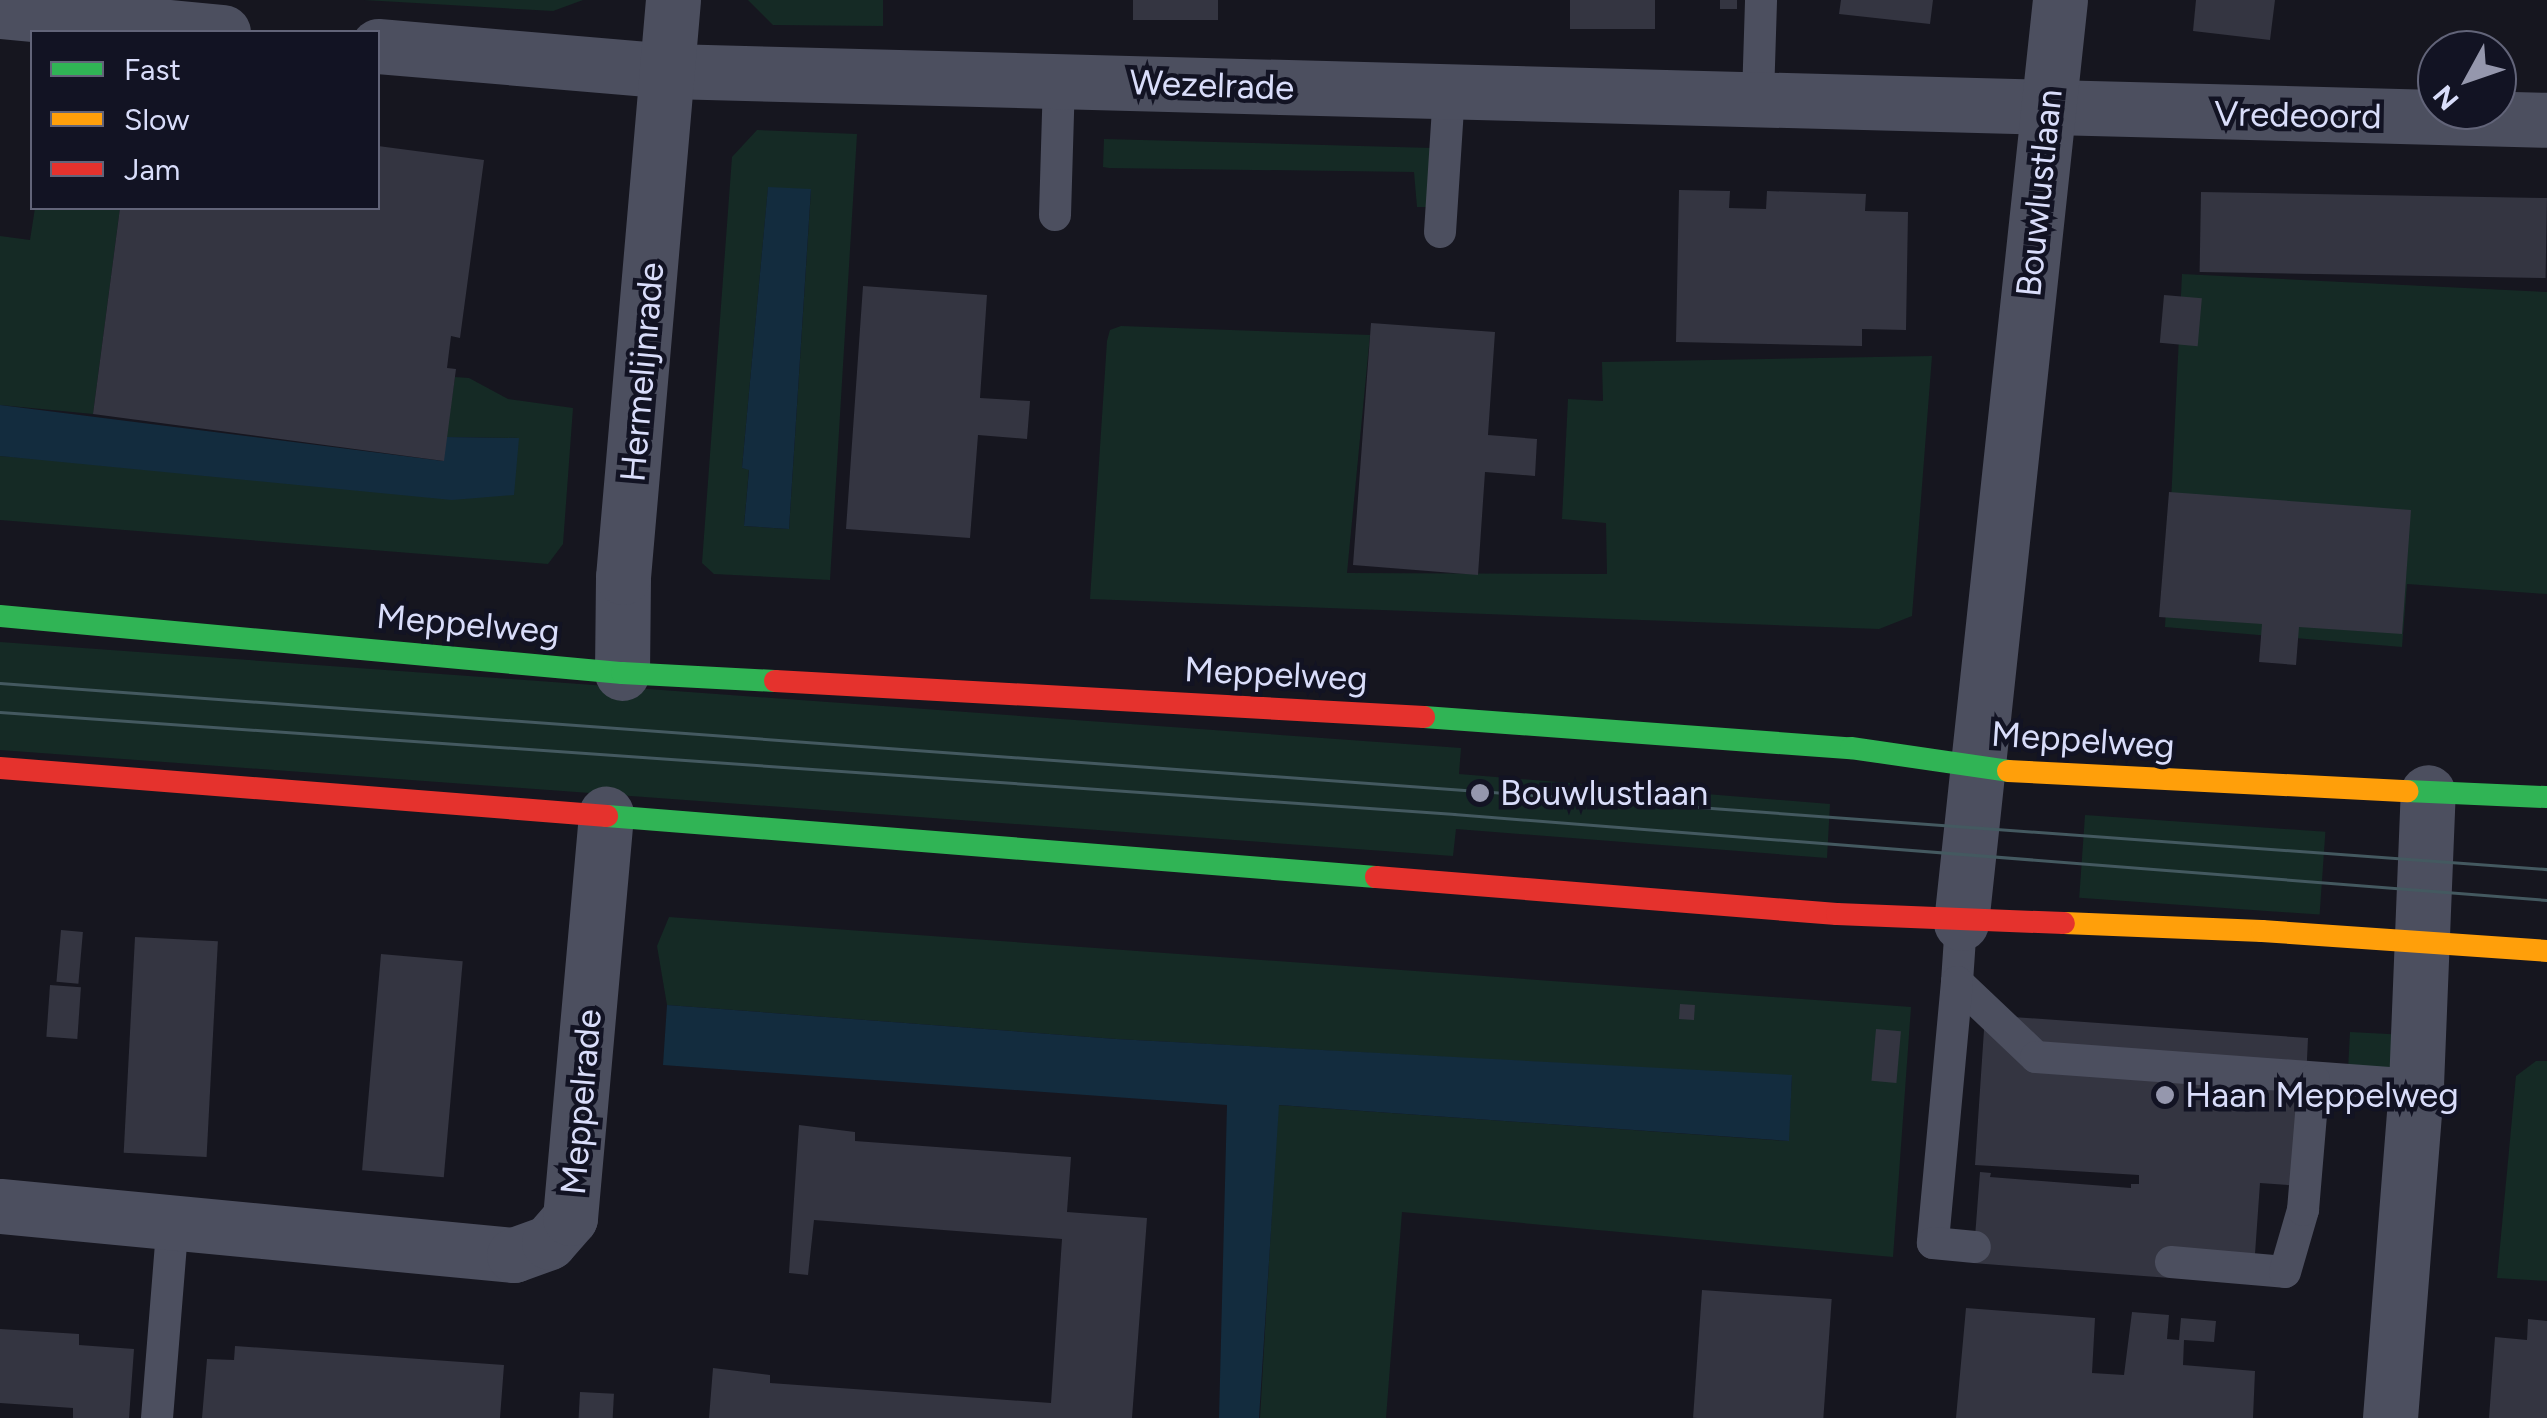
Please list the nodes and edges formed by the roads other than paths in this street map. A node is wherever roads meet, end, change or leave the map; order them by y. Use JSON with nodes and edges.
{"nodes":[{"id":1,"x":674,"y":0,"type":"edge"},
{"id":2,"x":1761,"y":0,"type":"edge"},
{"id":3,"x":2060,"y":0,"type":"edge"},
{"id":4,"x":0,"y":11,"type":"edge"},
{"id":5,"x":202,"y":30,"type":"edge"},
{"id":6,"x":380,"y":46,"type":"edge"},
{"id":7,"x":669,"y":72,"type":"junction"},
{"id":8,"x":1060,"y":81,"type":"junction"},
{"id":9,"x":1449,"y":91,"type":"junction"},
{"id":10,"x":1758,"y":97,"type":"junction"},
{"id":11,"x":2048,"y":106,"type":"junction"},
{"id":12,"x":2547,"y":120,"type":"edge"},
{"id":13,"x":1055,"y":214,"type":"dead end"},
{"id":14,"x":1440,"y":232,"type":"dead end"},
{"id":15,"x":0,"y":616,"type":"edge"},
{"id":16,"x":622,"y":673,"type":"junction"},
{"id":17,"x":0,"y":768,"type":"edge"},
{"id":18,"x":1977,"y":768,"type":"junction"},
{"id":19,"x":2428,"y":792,"type":"junction"},
{"id":20,"x":2547,"y":798,"type":"edge"},
{"id":21,"x":606,"y":814,"type":"junction"},
{"id":22,"x":1960,"y":922,"type":"junction"},
{"id":23,"x":2421,"y":943,"type":"junction"},
{"id":24,"x":2547,"y":951,"type":"edge"},
{"id":25,"x":1957,"y":982,"type":"junction"},
{"id":26,"x":2314,"y":1078,"type":"junction"},
{"id":27,"x":2416,"y":1085,"type":"junction"},
{"id":28,"x":0,"y":1206,"type":"edge"},
{"id":29,"x":173,"y":1220,"type":"junction"},
{"id":30,"x":1974,"y":1247,"type":"dead end"},
{"id":31,"x":2171,"y":1262,"type":"dead end"},
{"id":32,"x":157,"y":1418,"type":"edge"},
{"id":33,"x":2390,"y":1418,"type":"edge"}],
"edges":[{"from":1,"to":7,"type":"street","name":"Hermelijnrade"},
{"from":2,"to":10,"type":"lane"},
{"from":3,"to":11,"type":"street","name":"Bouwlustlaan"},
{"from":4,"to":5,"type":"street"},
{"from":6,"to":7,"type":"street","name":"Wezelrade"},
{"from":7,"to":8,"type":"street","name":"Wezelrade"},
{"from":7,"to":16,"type":"street","name":"Hermelijnrade"},
{"from":8,"to":9,"type":"street","name":"Wezelrade"},
{"from":8,"to":13,"type":"lane"},
{"from":9,"to":10,"type":"street","name":"Wezelrade"},
{"from":9,"to":14,"type":"lane"},
{"from":10,"to":11,"type":"street","name":"Wezelrade"},
{"from":11,"to":12,"type":"street","name":"Vredeoord"},
{"from":11,"to":18,"type":"street","name":"Bouwlustlaan"},
{"from":15,"to":16,"type":"main road","name":"Meppelweg"},
{"from":16,"to":18,"type":"main road","name":"Meppelweg"},
{"from":17,"to":21,"type":"main road"},
{"from":18,"to":19,"type":"main road","name":"Meppelweg"},
{"from":18,"to":22,"type":"street","name":"Bouwlustlaan"},
{"from":19,"to":20,"type":"main road","name":"Meppelweg"},
{"from":19,"to":23,"type":"street"},
{"from":21,"to":22,"type":"main road"},
{"from":21,"to":29,"type":"street","name":"Meppelrade"},
{"from":22,"to":23,"type":"main road"},
{"from":22,"to":25,"type":"lane"},
{"from":23,"to":24,"type":"main road"},
{"from":23,"to":27,"type":"street"},
{"from":25,"to":26,"type":"lane"},
{"from":25,"to":30,"type":"lane"},
{"from":26,"to":27,"type":"lane"},
{"from":26,"to":31,"type":"lane"},
{"from":27,"to":33,"type":"street"},
{"from":28,"to":29,"type":"street","name":"Meppelrade"},
{"from":29,"to":32,"type":"lane"}]}
